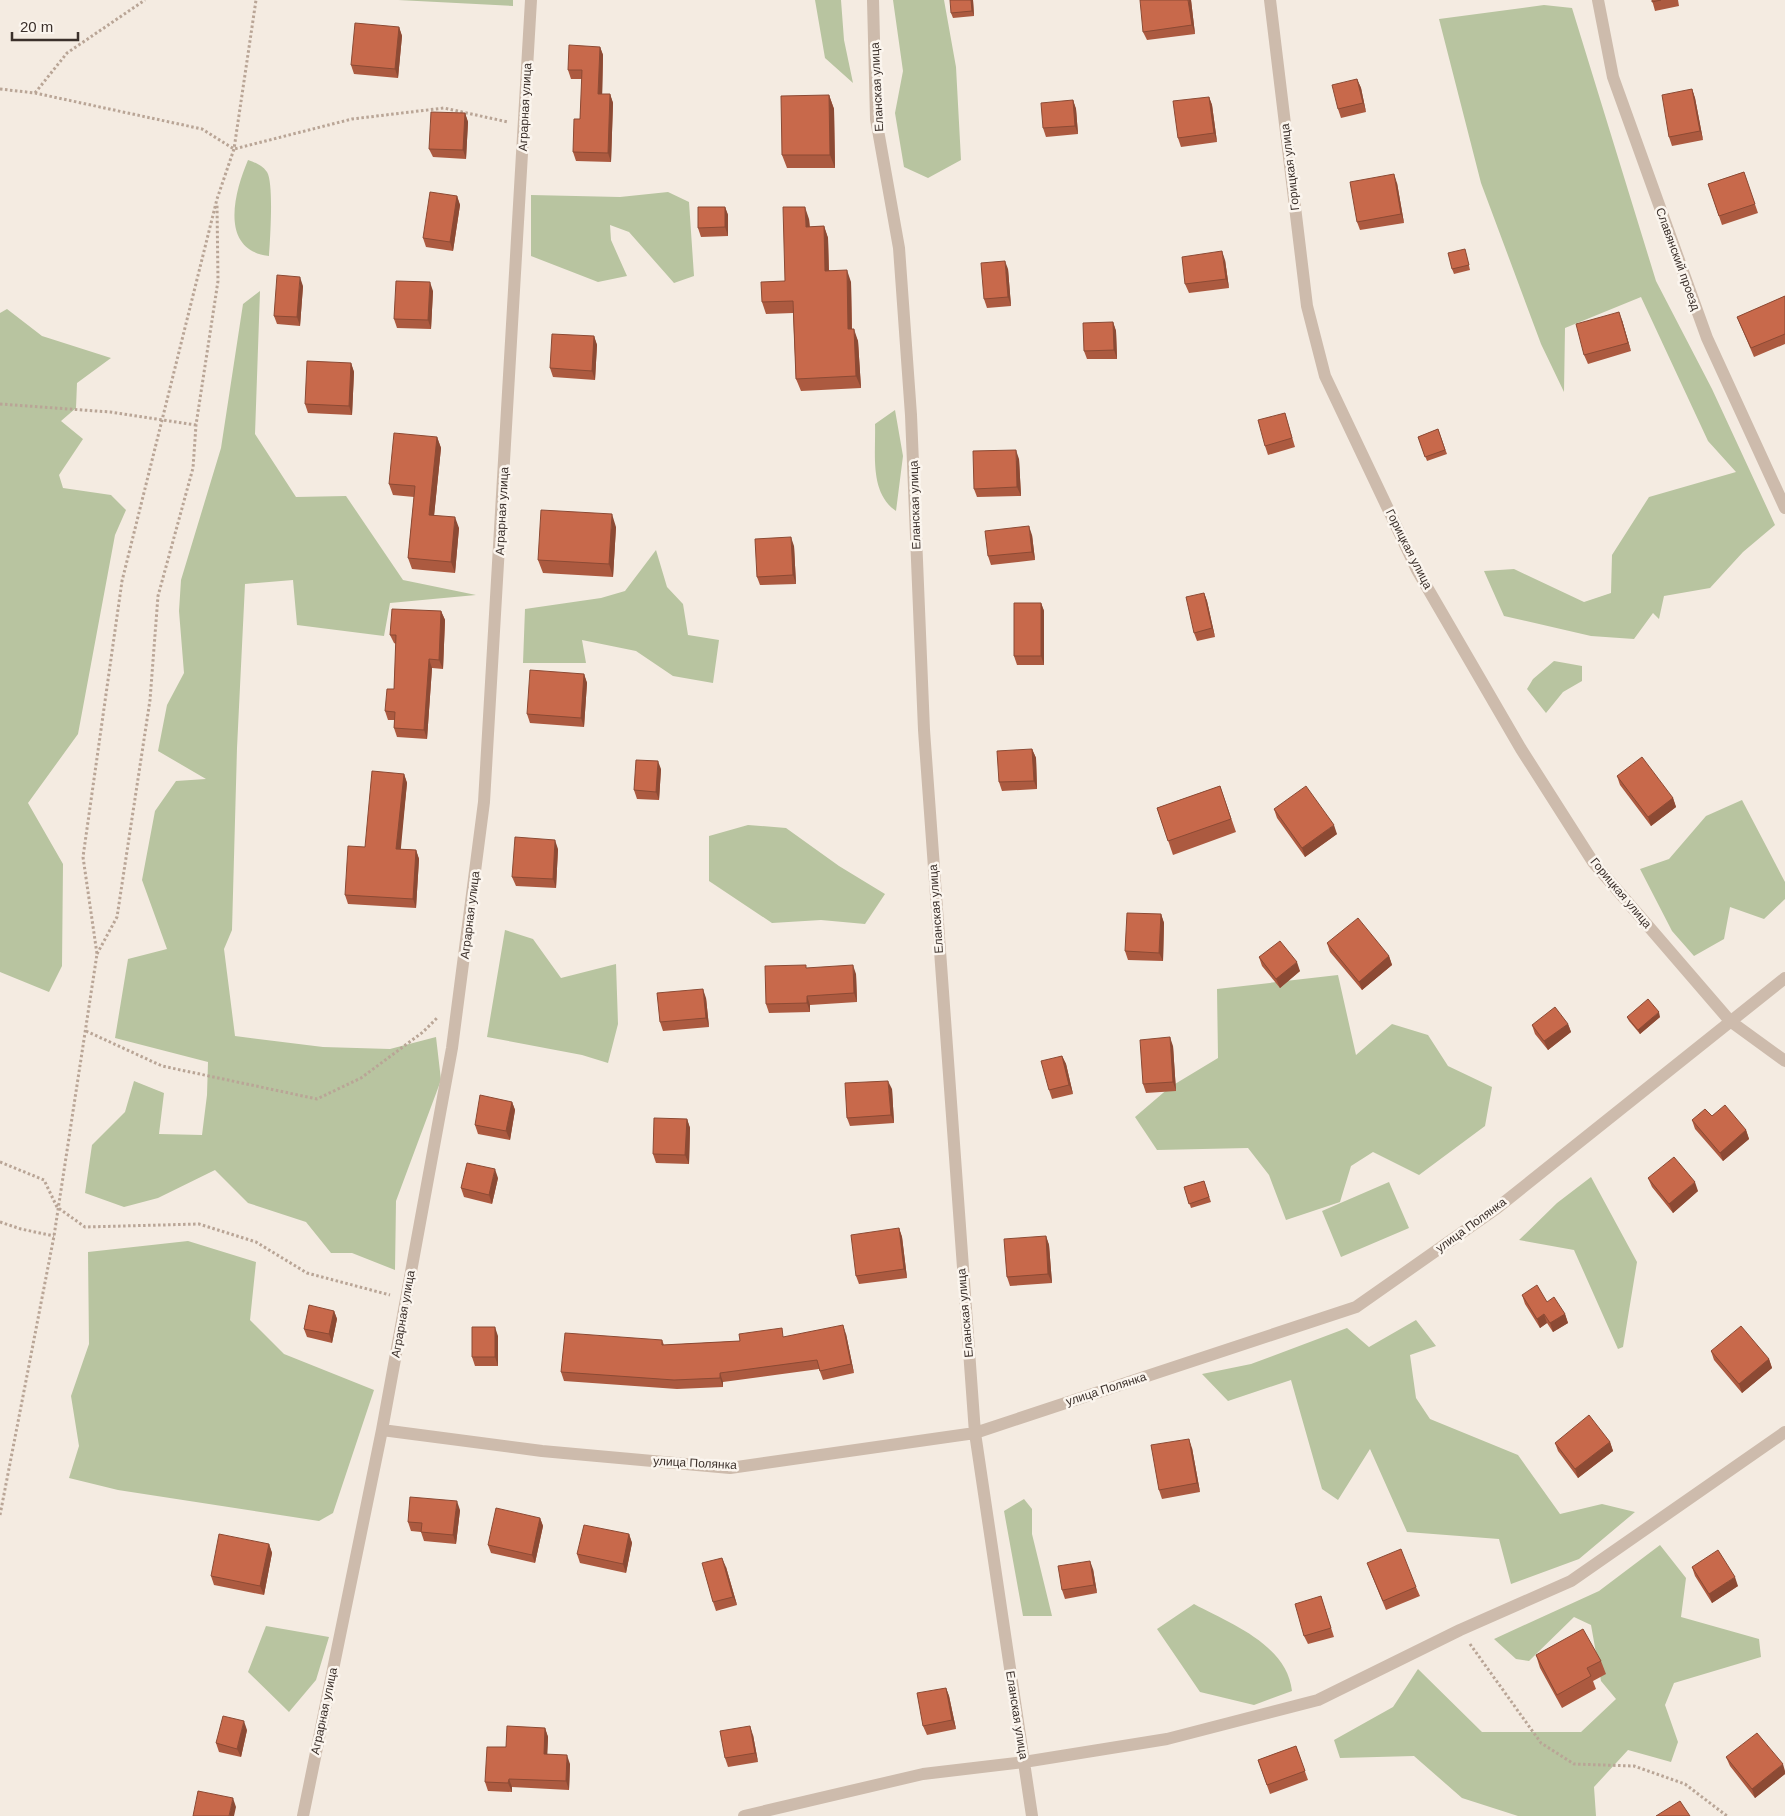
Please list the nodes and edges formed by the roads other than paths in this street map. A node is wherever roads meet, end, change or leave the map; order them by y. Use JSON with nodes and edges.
{"nodes":[{"id":1,"x":531,"y":0,"type":"edge"},
{"id":2,"x":873,"y":0,"type":"edge"},
{"id":3,"x":1270,"y":0,"type":"edge"},
{"id":4,"x":1598,"y":0,"type":"edge"},
{"id":5,"x":1785,"y":508,"type":"edge"},
{"id":6,"x":1785,"y":978,"type":"edge"},
{"id":7,"x":1730,"y":1021,"type":"junction"},
{"id":8,"x":1785,"y":1061,"type":"edge"},
{"id":9,"x":382,"y":1430,"type":"junction"},
{"id":10,"x":975,"y":1432,"type":"junction"},
{"id":11,"x":1785,"y":1432,"type":"edge"},
{"id":12,"x":1024,"y":1762,"type":"junction"},
{"id":13,"x":303,"y":1816,"type":"edge"},
{"id":14,"x":744,"y":1816,"type":"edge"},
{"id":15,"x":1032,"y":1816,"type":"edge"}],
"edges":[{"from":1,"to":9,"type":"street","name":"Аграрная улица"},
{"from":2,"to":10,"type":"street","name":"Еланская улица"},
{"from":3,"to":7,"type":"street","name":"Горицкая улица"},
{"from":4,"to":5,"type":"street","name":"Славянский проезд"},
{"from":6,"to":7,"type":"street","name":"улица Полянка"},
{"from":7,"to":8,"type":"street"},
{"from":7,"to":10,"type":"street","name":"улица Полянка"},
{"from":9,"to":10,"type":"street","name":"улица Полянка"},
{"from":9,"to":13,"type":"street","name":"Аграрная улица"},
{"from":10,"to":12,"type":"street","name":"Еланская улица"},
{"from":11,"to":12,"type":"street"},
{"from":12,"to":14,"type":"street"},
{"from":12,"to":15,"type":"street","name":"Еланская улица"}]}
